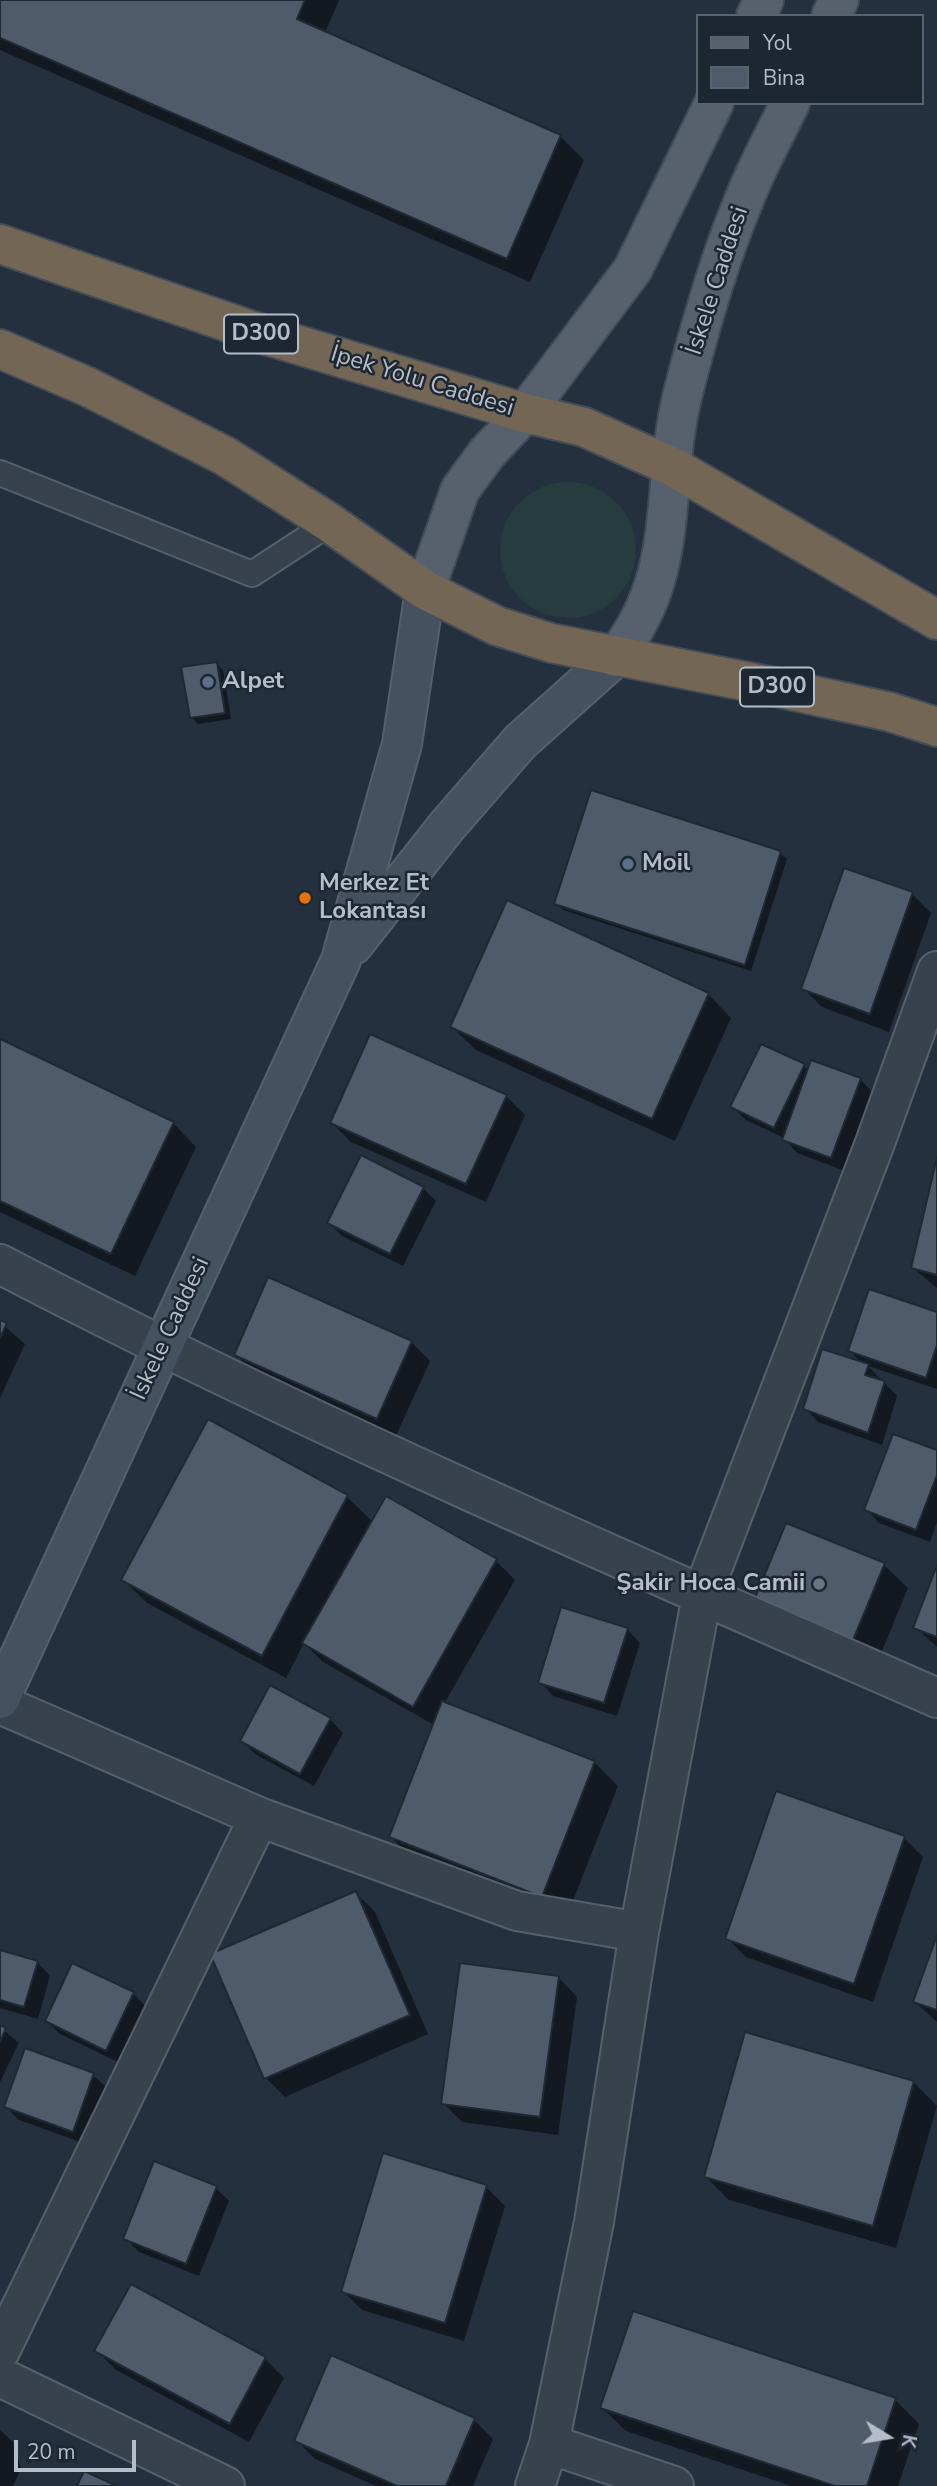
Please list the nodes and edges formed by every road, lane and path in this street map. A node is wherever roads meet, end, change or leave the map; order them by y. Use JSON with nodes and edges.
{"nodes":[{"id":1,"x":713,"y":105,"type":"edge"},
{"id":2,"x":789,"y":105,"type":"edge"},
{"id":3,"x":0,"y":244,"type":"edge"},
{"id":4,"x":0,"y":349,"type":"edge"},
{"id":5,"x":525,"y":413,"type":"junction"},
{"id":6,"x":673,"y":467,"type":"junction"},
{"id":7,"x":0,"y":473,"type":"edge"},
{"id":8,"x":330,"y":523,"type":"junction"},
{"id":9,"x":425,"y":590,"type":"junction"},
{"id":10,"x":937,"y":620,"type":"edge"},
{"id":11,"x":615,"y":657,"type":"junction"},
{"id":12,"x":937,"y":727,"type":"edge"},
{"id":13,"x":341,"y":960,"type":"junction"},
{"id":14,"x":937,"y":971,"type":"edge"},
{"id":15,"x":0,"y":1264,"type":"edge"},
{"id":16,"x":161,"y":1348,"type":"junction"},
{"id":17,"x":702,"y":1595,"type":"junction"},
{"id":18,"x":937,"y":1698,"type":"edge"},
{"id":19,"x":0,"y":1702,"type":"edge"},
{"id":20,"x":259,"y":1817,"type":"junction"},
{"id":21,"x":639,"y":1932,"type":"junction"},
{"id":22,"x":0,"y":2351,"type":"edge"},
{"id":23,"x":0,"y":2377,"type":"edge"},
{"id":24,"x":549,"y":2444,"type":"junction"},
{"id":25,"x":225,"y":2486,"type":"edge"},
{"id":26,"x":535,"y":2486,"type":"edge"},
{"id":27,"x":674,"y":2486,"type":"edge"}],
"edges":[{"from":1,"to":5,"type":"main road"},
{"from":2,"to":6,"type":"main road","name":"İskele Caddesi"},
{"from":3,"to":5,"type":"highway","name":"İpek Yolu Caddesi","number":"D300"},
{"from":4,"to":8,"type":"highway"},
{"from":5,"to":6,"type":"highway"},
{"from":5,"to":9,"type":"main road"},
{"from":6,"to":10,"type":"highway"},
{"from":6,"to":11,"type":"main road"},
{"from":7,"to":8,"type":"lane"},
{"from":8,"to":9,"type":"highway"},
{"from":9,"to":11,"type":"highway"},
{"from":9,"to":13,"type":"main road"},
{"from":11,"to":12,"type":"highway","number":"D300"},
{"from":11,"to":13,"type":"main road"},
{"from":13,"to":16,"type":"main road","name":"İskele Caddesi"},
{"from":14,"to":17,"type":"street"},
{"from":15,"to":16,"type":"street"},
{"from":16,"to":17,"type":"street"},
{"from":16,"to":19,"type":"main road","name":"İskele Caddesi"},
{"from":17,"to":18,"type":"street"},
{"from":17,"to":21,"type":"street"},
{"from":19,"to":20,"type":"street"},
{"from":20,"to":21,"type":"street"},
{"from":20,"to":22,"type":"street"},
{"from":21,"to":24,"type":"street"},
{"from":23,"to":25,"type":"street"},
{"from":24,"to":26,"type":"street"},
{"from":24,"to":27,"type":"street"}]}
